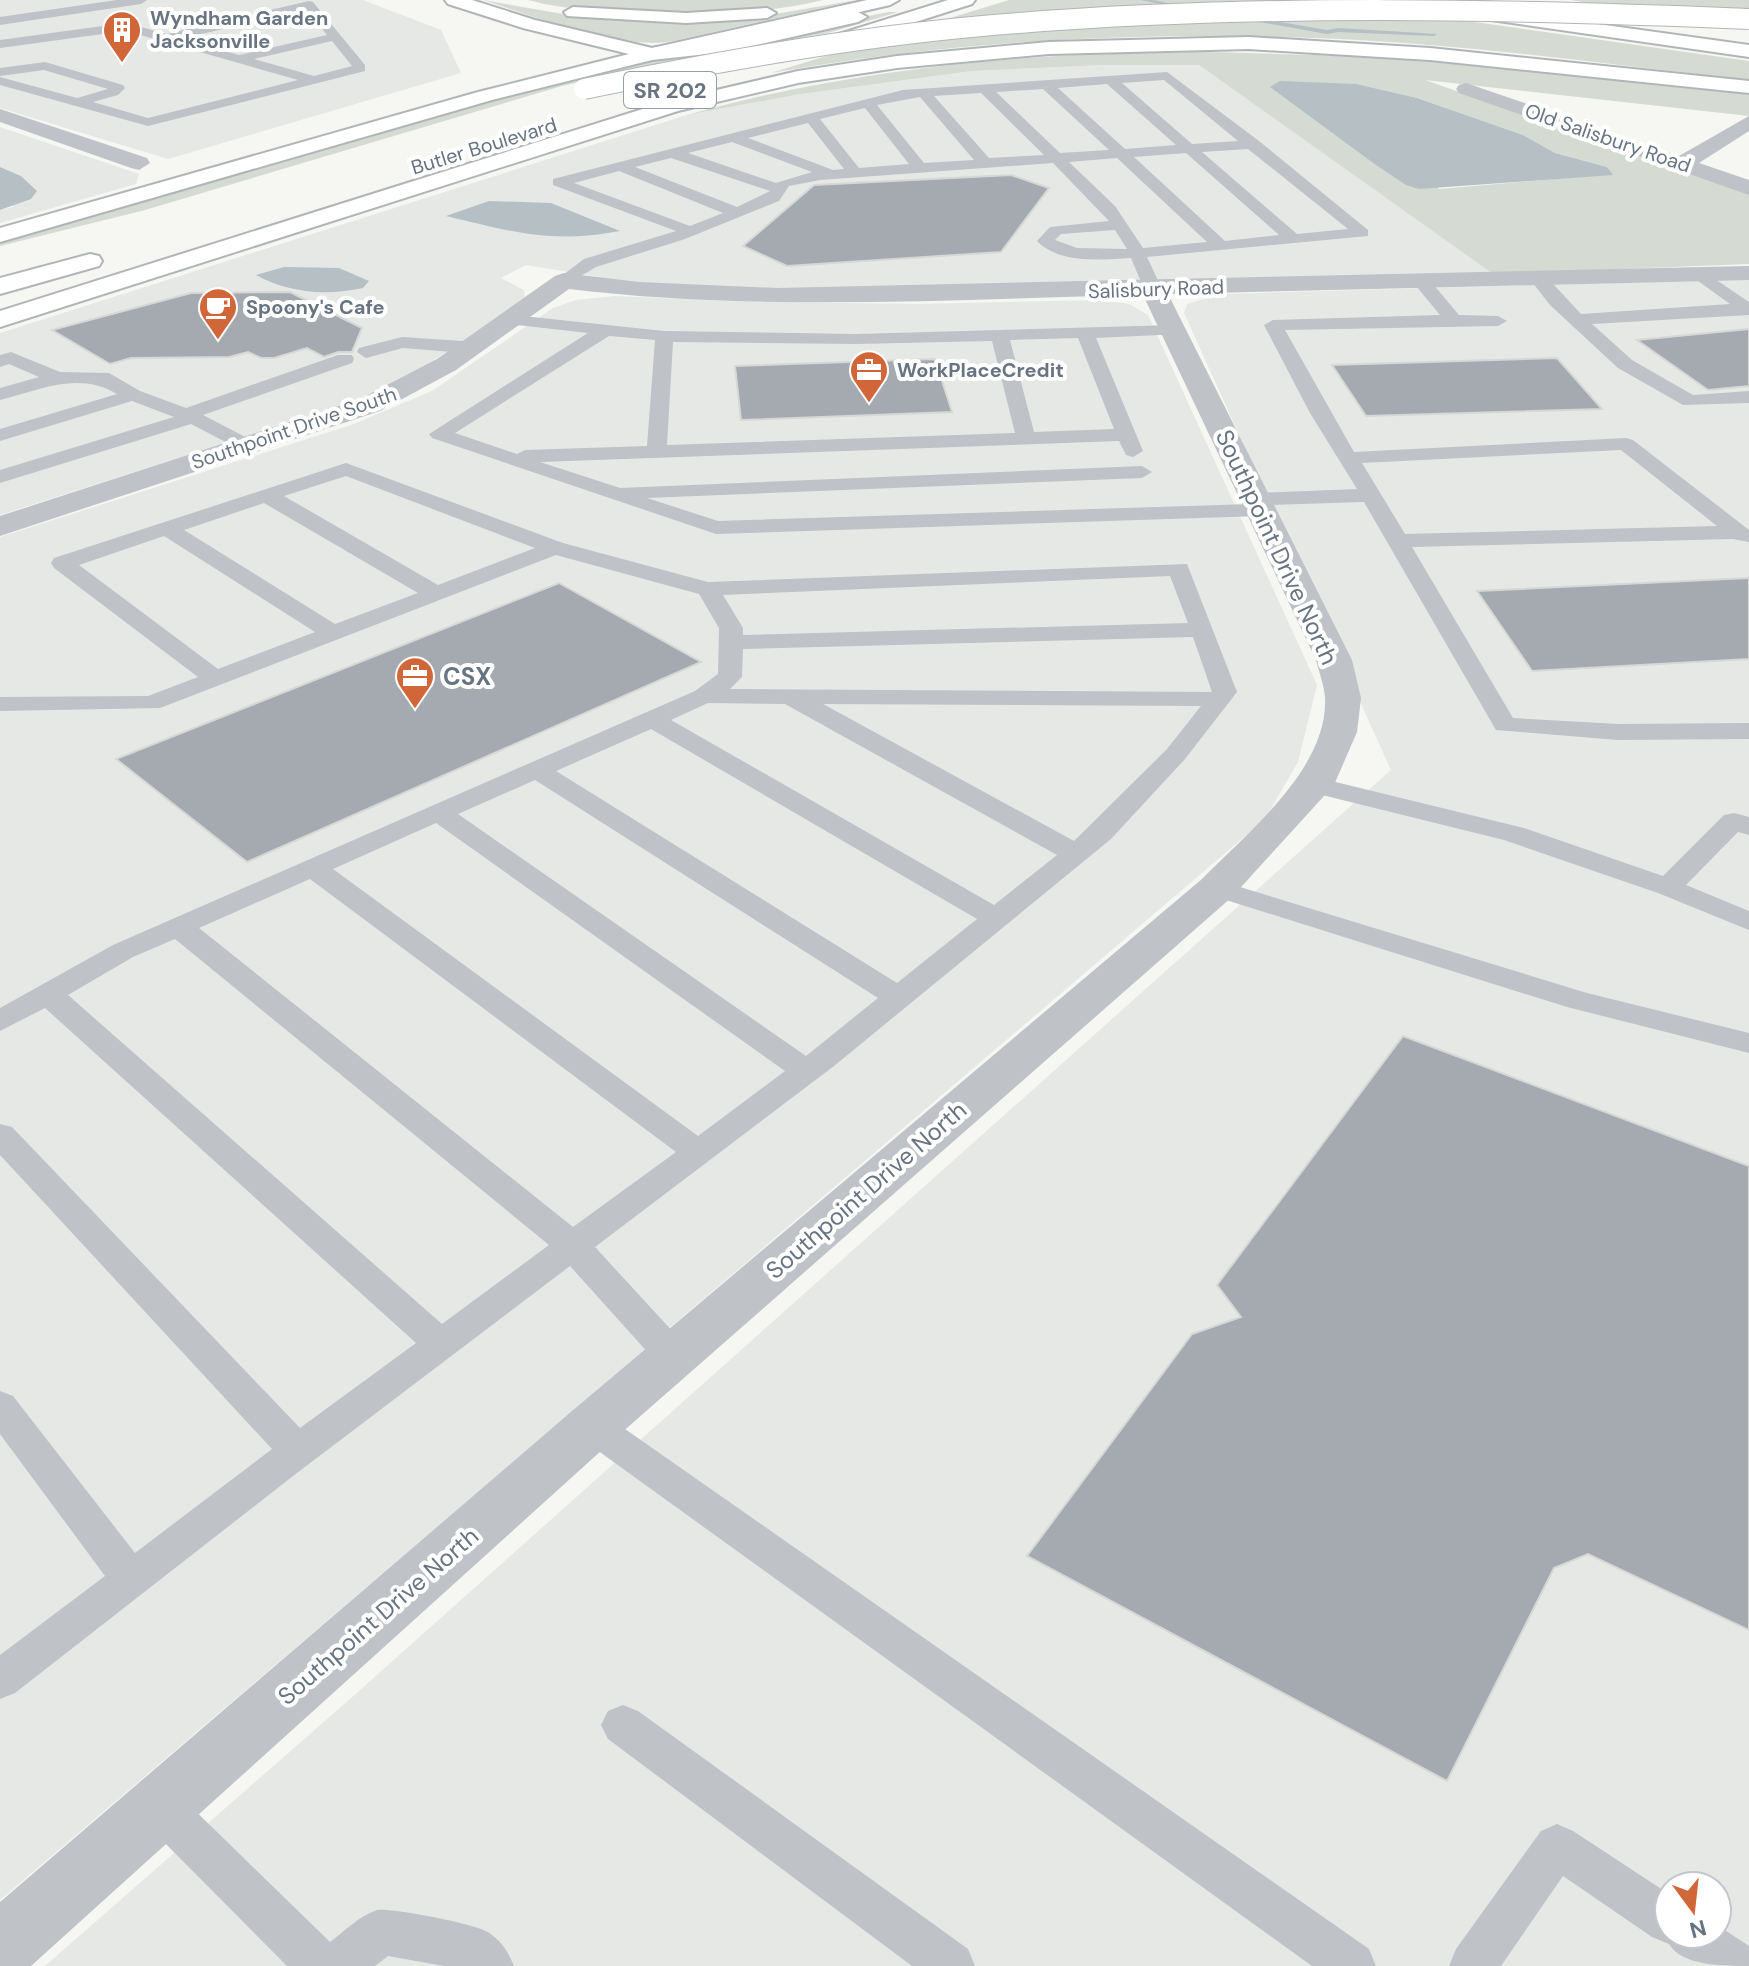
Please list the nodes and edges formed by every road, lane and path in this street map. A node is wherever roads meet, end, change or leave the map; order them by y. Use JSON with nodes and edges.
{"nodes":[{"id":1,"x":73,"y":0,"type":"edge"},
{"id":2,"x":139,"y":0,"type":"edge"},
{"id":3,"x":454,"y":0,"type":"edge"},
{"id":4,"x":513,"y":0,"type":"edge"},
{"id":5,"x":836,"y":0,"type":"edge"},
{"id":6,"x":890,"y":0,"type":"edge"},
{"id":7,"x":926,"y":0,"type":"edge"},
{"id":8,"x":966,"y":0,"type":"edge"},
{"id":9,"x":1387,"y":0,"type":"edge"},
{"id":10,"x":1516,"y":0,"type":"edge"},
{"id":11,"x":10,"y":5,"type":"dead end"},
{"id":12,"x":86,"y":8,"type":"junction"},
{"id":13,"x":557,"y":10,"type":"dead end"},
{"id":14,"x":532,"y":15,"type":"junction"},
{"id":15,"x":29,"y":16,"type":"junction"},
{"id":16,"x":1749,"y":19,"type":"edge"},
{"id":17,"x":0,"y":21,"type":"edge"},
{"id":18,"x":323,"y":21,"type":"junction"},
{"id":19,"x":308,"y":25,"type":"dead end"},
{"id":20,"x":1749,"y":32,"type":"edge"},
{"id":21,"x":335,"y":37,"type":"junction"},
{"id":22,"x":167,"y":38,"type":"junction"},
{"id":23,"x":233,"y":42,"type":"dead end"},
{"id":24,"x":0,"y":44,"type":"edge"},
{"id":25,"x":203,"y":48,"type":"junction"},
{"id":26,"x":347,"y":51,"type":"junction"},
{"id":27,"x":1749,"y":51,"type":"edge"},
{"id":28,"x":332,"y":54,"type":"dead end"},
{"id":29,"x":652,"y":54,"type":"junction"},
{"id":30,"x":239,"y":59,"type":"junction"},
{"id":31,"x":303,"y":61,"type":"dead end"},
{"id":32,"x":273,"y":68,"type":"junction"},
{"id":33,"x":0,"y":72,"type":"edge"},
{"id":34,"x":314,"y":80,"type":"junction"},
{"id":35,"x":1110,"y":80,"type":"junction"},
{"id":36,"x":0,"y":81,"type":"edge"},
{"id":37,"x":1047,"y":85,"type":"junction"},
{"id":38,"x":1749,"y":87,"type":"edge"},
{"id":39,"x":985,"y":89,"type":"junction"},
{"id":40,"x":1466,"y":89,"type":"dead end"},
{"id":41,"x":924,"y":93,"type":"junction"},
{"id":42,"x":485,"y":96,"type":"junction"},
{"id":43,"x":77,"y":102,"type":"junction"},
{"id":44,"x":868,"y":103,"type":"junction"},
{"id":45,"x":0,"y":115,"type":"edge"},
{"id":46,"x":811,"y":117,"type":"junction"},
{"id":47,"x":1749,"y":122,"type":"edge"},
{"id":48,"x":611,"y":124,"type":"junction"},
{"id":49,"x":340,"y":136,"type":"junction"},
{"id":50,"x":732,"y":137,"type":"junction"},
{"id":51,"x":1254,"y":144,"type":"junction"},
{"id":52,"x":1189,"y":149,"type":"junction"},
{"id":53,"x":671,"y":153,"type":"junction"},
{"id":54,"x":1121,"y":154,"type":"junction"},
{"id":55,"x":346,"y":159,"type":"dead end"},
{"id":56,"x":1056,"y":159,"type":"junction"},
{"id":57,"x":157,"y":164,"type":"junction"},
{"id":58,"x":986,"y":164,"type":"junction"},
{"id":59,"x":1682,"y":164,"type":"junction"},
{"id":60,"x":620,"y":166,"type":"junction"},
{"id":61,"x":920,"y":168,"type":"junction"},
{"id":62,"x":403,"y":170,"type":"dead end"},
{"id":63,"x":855,"y":173,"type":"junction"},
{"id":64,"x":831,"y":174,"type":"junction"},
{"id":65,"x":1749,"y":188,"type":"edge"},
{"id":66,"x":780,"y":189,"type":"junction"},
{"id":67,"x":119,"y":200,"type":"junction"},
{"id":68,"x":735,"y":212,"type":"junction"},
{"id":69,"x":1120,"y":225,"type":"junction"},
{"id":70,"x":212,"y":227,"type":"dead end"},
{"id":71,"x":687,"y":230,"type":"junction"},
{"id":72,"x":0,"y":235,"type":"edge"},
{"id":73,"x":1293,"y":239,"type":"junction"},
{"id":74,"x":1221,"y":246,"type":"junction"},
{"id":75,"x":105,"y":257,"type":"dead end"},
{"id":76,"x":1749,"y":273,"type":"edge"},
{"id":77,"x":1700,"y":274,"type":"junction"},
{"id":78,"x":1538,"y":278,"type":"junction"},
{"id":79,"x":564,"y":281,"type":"junction"},
{"id":80,"x":1421,"y":281,"type":"junction"},
{"id":81,"x":0,"y":286,"type":"edge"},
{"id":82,"x":1154,"y":290,"type":"junction"},
{"id":83,"x":1748,"y":309,"type":"edge"},
{"id":84,"x":0,"y":319,"type":"edge"},
{"id":85,"x":513,"y":320,"type":"junction"},
{"id":86,"x":1454,"y":320,"type":"junction"},
{"id":87,"x":1576,"y":320,"type":"junction"},
{"id":88,"x":1498,"y":321,"type":"dead end"},
{"id":89,"x":606,"y":330,"type":"junction"},
{"id":90,"x":1086,"y":335,"type":"junction"},
{"id":91,"x":664,"y":336,"type":"junction"},
{"id":92,"x":1000,"y":336,"type":"junction"},
{"id":93,"x":477,"y":348,"type":"junction"},
{"id":94,"x":0,"y":361,"type":"edge"},
{"id":95,"x":57,"y":378,"type":"junction"},
{"id":96,"x":0,"y":394,"type":"edge"},
{"id":97,"x":133,"y":395,"type":"junction"},
{"id":98,"x":1748,"y":396,"type":"edge"},
{"id":99,"x":189,"y":416,"type":"junction"},
{"id":100,"x":0,"y":435,"type":"edge"},
{"id":101,"x":1127,"y":435,"type":"junction"},
{"id":102,"x":1026,"y":439,"type":"junction"},
{"id":103,"x":248,"y":446,"type":"junction"},
{"id":104,"x":657,"y":451,"type":"junction"},
{"id":105,"x":505,"y":457,"type":"junction"},
{"id":106,"x":1348,"y":458,"type":"junction"},
{"id":107,"x":0,"y":477,"type":"edge"},
{"id":108,"x":610,"y":492,"type":"junction"},
{"id":109,"x":1150,"y":493,"type":"junction"},
{"id":110,"x":266,"y":495,"type":"junction"},
{"id":111,"x":1371,"y":495,"type":"junction"},
{"id":112,"x":1259,"y":505,"type":"junction"},
{"id":113,"x":0,"y":526,"type":"edge"},
{"id":114,"x":166,"y":528,"type":"junction"},
{"id":115,"x":1744,"y":537,"type":"edge"},
{"id":116,"x":1398,"y":541,"type":"junction"},
{"id":117,"x":555,"y":548,"type":"junction"},
{"id":118,"x":708,"y":589,"type":"junction"},
{"id":119,"x":437,"y":594,"type":"junction"},
{"id":120,"x":1201,"y":630,"type":"junction"},
{"id":121,"x":333,"y":633,"type":"junction"},
{"id":122,"x":731,"y":642,"type":"junction"},
{"id":123,"x":215,"y":678,"type":"junction"},
{"id":124,"x":704,"y":696,"type":"junction"},
{"id":125,"x":790,"y":697,"type":"junction"},
{"id":126,"x":1220,"y":699,"type":"junction"},
{"id":127,"x":0,"y":704,"type":"edge"},
{"id":128,"x":652,"y":719,"type":"junction"},
{"id":129,"x":1749,"y":731,"type":"edge"},
{"id":130,"x":537,"y":770,"type":"junction"},
{"id":131,"x":1315,"y":785,"type":"junction"},
{"id":132,"x":439,"y":813,"type":"junction"},
{"id":133,"x":1749,"y":827,"type":"edge"},
{"id":134,"x":1075,"y":853,"type":"junction"},
{"id":135,"x":313,"y":868,"type":"junction"},
{"id":136,"x":1668,"y":887,"type":"junction"},
{"id":137,"x":1217,"y":888,"type":"junction"},
{"id":138,"x":995,"y":918,"type":"junction"},
{"id":139,"x":1749,"y":921,"type":"edge"},
{"id":140,"x":179,"y":927,"type":"junction"},
{"id":141,"x":47,"y":993,"type":"junction"},
{"id":142,"x":899,"y":998,"type":"junction"},
{"id":143,"x":0,"y":1021,"type":"edge"},
{"id":144,"x":1749,"y":1043,"type":"edge"},
{"id":145,"x":806,"y":1071,"type":"junction"},
{"id":146,"x":0,"y":1135,"type":"edge"},
{"id":147,"x":698,"y":1152,"type":"junction"},
{"id":148,"x":573,"y":1246,"type":"junction"},
{"id":149,"x":441,"y":1344,"type":"junction"},
{"id":150,"x":673,"y":1356,"type":"junction"},
{"id":151,"x":0,"y":1406,"type":"edge"},
{"id":152,"x":592,"y":1426,"type":"junction"},
{"id":153,"x":298,"y":1451,"type":"junction"},
{"id":154,"x":131,"y":1579,"type":"junction"},
{"id":155,"x":0,"y":1680,"type":"edge"},
{"id":156,"x":623,"y":1725,"type":"dead end"},
{"id":157,"x":161,"y":1808,"type":"junction"},
{"id":158,"x":1653,"y":1910,"type":"edge"},
{"id":159,"x":0,"y":1947,"type":"edge"},
{"id":160,"x":1713,"y":1950,"type":"edge"},
{"id":161,"x":321,"y":1966,"type":"edge"},
{"id":162,"x":337,"y":1966,"type":"edge"},
{"id":163,"x":490,"y":1966,"type":"edge"},
{"id":164,"x":951,"y":1966,"type":"edge"},
{"id":165,"x":1352,"y":1966,"type":"edge"},
{"id":166,"x":1473,"y":1966,"type":"edge"},
{"id":167,"x":1737,"y":1966,"type":"edge"}],
"edges":[{"from":1,"to":12,"type":"lane"},
{"from":2,"to":12,"type":"lane"},
{"from":3,"to":14,"type":"main road"},
{"from":4,"to":14,"type":"main road"},
{"from":5,"to":13,"type":"main road"},
{"from":6,"to":29,"type":"main road","name":"Butler Boulevard","number":"SR 202"},
{"from":7,"to":29,"type":"main road"},
{"from":8,"to":62,"type":"main road","name":"Butler Boulevard","number":"SR 202"},
{"from":9,"to":27,"type":"main road"},
{"from":10,"to":20,"type":"main road"},
{"from":11,"to":15,"type":"lane"},
{"from":12,"to":15,"type":"lane"},
{"from":14,"to":29,"type":"main road"},
{"from":14,"to":42,"type":"main road"},
{"from":15,"to":17,"type":"lane"},
{"from":16,"to":55,"type":"main road","bridge":true},
{"from":18,"to":19,"type":"lane"},
{"from":18,"to":21,"type":"lane"},
{"from":18,"to":22,"type":"lane"},
{"from":21,"to":26,"type":"lane"},
{"from":21,"to":30,"type":"lane"},
{"from":22,"to":24,"type":"lane"},
{"from":22,"to":25,"type":"lane"},
{"from":23,"to":25,"type":"lane"},
{"from":25,"to":30,"type":"lane"},
{"from":26,"to":28,"type":"lane"},
{"from":26,"to":34,"type":"lane"},
{"from":29,"to":42,"type":"main road","name":"Butler Boulevard","number":"SR 202"},
{"from":30,"to":32,"type":"lane"},
{"from":31,"to":32,"type":"lane"},
{"from":32,"to":34,"type":"lane"},
{"from":33,"to":43,"type":"lane"},
{"from":34,"to":43,"type":"lane"},
{"from":35,"to":37,"type":"lane"},
{"from":35,"to":51,"type":"lane"},
{"from":35,"to":52,"type":"lane"},
{"from":36,"to":43,"type":"lane"},
{"from":37,"to":39,"type":"lane"},
{"from":37,"to":54,"type":"lane"},
{"from":38,"to":48,"type":"main road"},
{"from":39,"to":41,"type":"lane"},
{"from":39,"to":56,"type":"lane"},
{"from":40,"to":59,"type":"street","name":"Old Salisbury Road"},
{"from":41,"to":44,"type":"lane"},
{"from":41,"to":58,"type":"lane"},
{"from":42,"to":49,"type":"main road","name":"Butler Boulevard","number":"SR 202"},
{"from":44,"to":46,"type":"lane"},
{"from":44,"to":61,"type":"lane"},
{"from":45,"to":57,"type":"street"},
{"from":46,"to":50,"type":"lane"},
{"from":46,"to":63,"type":"lane"},
{"from":47,"to":59,"type":"street"},
{"from":48,"to":70,"type":"main road"},
{"from":48,"to":84,"type":"main road"},
{"from":49,"to":57,"type":"main road"},
{"from":49,"to":67,"type":"main road","name":"Butler Boulevard","number":"SR 202"},
{"from":50,"to":53,"type":"lane"},
{"from":50,"to":64,"type":"lane"},
{"from":51,"to":52,"type":"lane"},
{"from":51,"to":73,"type":"lane"},
{"from":52,"to":54,"type":"lane"},
{"from":52,"to":73,"type":"lane"},
{"from":53,"to":60,"type":"lane"},
{"from":53,"to":66,"type":"lane"},
{"from":54,"to":56,"type":"lane"},
{"from":54,"to":74,"type":"lane"},
{"from":56,"to":58,"type":"lane"},
{"from":56,"to":69,"type":"lane"},
{"from":57,"to":67,"type":"main road"},
{"from":58,"to":61,"type":"lane"},
{"from":59,"to":65,"type":"street","name":"Old Salisbury Road"},
{"from":60,"to":68,"type":"lane"},
{"from":60,"to":71,"type":"lane"},
{"from":61,"to":63,"type":"lane"},
{"from":63,"to":64,"type":"lane"},
{"from":64,"to":66,"type":"lane"},
{"from":66,"to":68,"type":"lane"},
{"from":67,"to":72,"type":"main road","name":"Butler Boulevard","number":"SR 202"},
{"from":68,"to":71,"type":"lane"},
{"from":69,"to":82,"type":"lane"},
{"from":69,"to":82,"type":"lane"},
{"from":71,"to":79,"type":"lane"},
{"from":73,"to":74,"type":"lane"},
{"from":74,"to":82,"type":"lane"},
{"from":75,"to":81,"type":"main road"},
{"from":76,"to":77,"type":"street","name":"Salisbury Road"},
{"from":77,"to":78,"type":"street","name":"Salisbury Road"},
{"from":77,"to":83,"type":"lane"},
{"from":78,"to":80,"type":"street","name":"Salisbury Road"},
{"from":78,"to":87,"type":"lane"},
{"from":79,"to":82,"type":"street","name":"Salisbury Road"},
{"from":79,"to":85,"type":"street","name":"Southpoint Drive South"},
{"from":80,"to":82,"type":"street","name":"Salisbury Road"},
{"from":80,"to":86,"type":"lane"},
{"from":82,"to":90,"type":"lane"},
{"from":82,"to":112,"type":"street","name":"Southpoint Drive North"},
{"from":83,"to":87,"type":"lane"},
{"from":85,"to":89,"type":"lane"},
{"from":85,"to":93,"type":"street","name":"Southpoint Drive South"},
{"from":86,"to":88,"type":"lane"},
{"from":86,"to":106,"type":"lane"},
{"from":87,"to":98,"type":"lane"},
{"from":89,"to":91,"type":"lane"},
{"from":89,"to":105,"type":"lane"},
{"from":90,"to":92,"type":"lane"},
{"from":90,"to":101,"type":"lane"},
{"from":91,"to":92,"type":"lane"},
{"from":91,"to":104,"type":"lane"},
{"from":92,"to":102,"type":"lane"},
{"from":93,"to":99,"type":"lane"},
{"from":93,"to":103,"type":"street","name":"Southpoint Drive South"},
{"from":94,"to":95,"type":"lane"},
{"from":95,"to":96,"type":"lane"},
{"from":95,"to":97,"type":"lane"},
{"from":97,"to":99,"type":"lane"},
{"from":97,"to":100,"type":"lane"},
{"from":99,"to":103,"type":"lane"},
{"from":99,"to":107,"type":"lane"},
{"from":101,"to":102,"type":"lane"},
{"from":101,"to":109,"type":"lane"},
{"from":102,"to":104,"type":"lane"},
{"from":103,"to":113,"type":"street","name":"Southpoint Drive South"},
{"from":104,"to":105,"type":"lane"},
{"from":105,"to":108,"type":"lane"},
{"from":106,"to":111,"type":"lane"},
{"from":106,"to":115,"type":"lane"},
{"from":108,"to":109,"type":"lane"},
{"from":108,"to":109,"type":"lane"},
{"from":109,"to":112,"type":"lane"},
{"from":110,"to":114,"type":"lane"},
{"from":110,"to":117,"type":"lane"},
{"from":110,"to":119,"type":"lane"},
{"from":111,"to":112,"type":"lane"},
{"from":111,"to":116,"type":"lane"},
{"from":112,"to":131,"type":"street","name":"Southpoint Drive North"},
{"from":114,"to":121,"type":"lane"},
{"from":114,"to":123,"type":"lane"},
{"from":115,"to":116,"type":"lane"},
{"from":116,"to":129,"type":"lane"},
{"from":117,"to":118,"type":"lane"},
{"from":117,"to":119,"type":"lane"},
{"from":118,"to":120,"type":"lane"},
{"from":118,"to":122,"type":"lane"},
{"from":119,"to":121,"type":"lane"},
{"from":120,"to":122,"type":"lane"},
{"from":120,"to":126,"type":"lane"},
{"from":121,"to":123,"type":"lane"},
{"from":122,"to":124,"type":"lane"},
{"from":123,"to":127,"type":"lane"},
{"from":124,"to":125,"type":"lane"},
{"from":124,"to":128,"type":"lane"},
{"from":125,"to":126,"type":"lane"},
{"from":125,"to":134,"type":"lane"},
{"from":126,"to":134,"type":"lane"},
{"from":128,"to":130,"type":"lane"},
{"from":128,"to":138,"type":"lane"},
{"from":130,"to":132,"type":"lane"},
{"from":130,"to":142,"type":"lane"},
{"from":131,"to":136,"type":"lane"},
{"from":131,"to":137,"type":"street","name":"Southpoint Drive North"},
{"from":132,"to":135,"type":"lane"},
{"from":132,"to":145,"type":"lane"},
{"from":133,"to":136,"type":"lane"},
{"from":134,"to":138,"type":"lane"},
{"from":135,"to":140,"type":"lane"},
{"from":135,"to":147,"type":"lane"},
{"from":136,"to":139,"type":"lane"},
{"from":137,"to":144,"type":"lane"},
{"from":137,"to":150,"type":"street","name":"Southpoint Drive North"},
{"from":138,"to":142,"type":"lane"},
{"from":140,"to":141,"type":"lane"},
{"from":140,"to":148,"type":"lane"},
{"from":141,"to":143,"type":"lane"},
{"from":141,"to":149,"type":"lane"},
{"from":142,"to":145,"type":"lane"},
{"from":145,"to":147,"type":"lane"},
{"from":146,"to":153,"type":"lane"},
{"from":147,"to":148,"type":"lane"},
{"from":148,"to":149,"type":"lane"},
{"from":148,"to":150,"type":"lane"},
{"from":149,"to":153,"type":"lane"},
{"from":150,"to":152,"type":"street","name":"Southpoint Drive North"},
{"from":151,"to":154,"type":"lane"},
{"from":152,"to":157,"type":"street","name":"Southpoint Drive North"},
{"from":152,"to":165,"type":"lane"},
{"from":153,"to":154,"type":"lane"},
{"from":154,"to":155,"type":"lane"},
{"from":156,"to":164,"type":"lane"},
{"from":157,"to":159,"type":"street","name":"Southpoint Drive North"},
{"from":157,"to":161,"type":"lane"},
{"from":158,"to":166,"type":"lane"},
{"from":160,"to":167,"type":"lane"},
{"from":162,"to":163,"type":"lane"}]}
